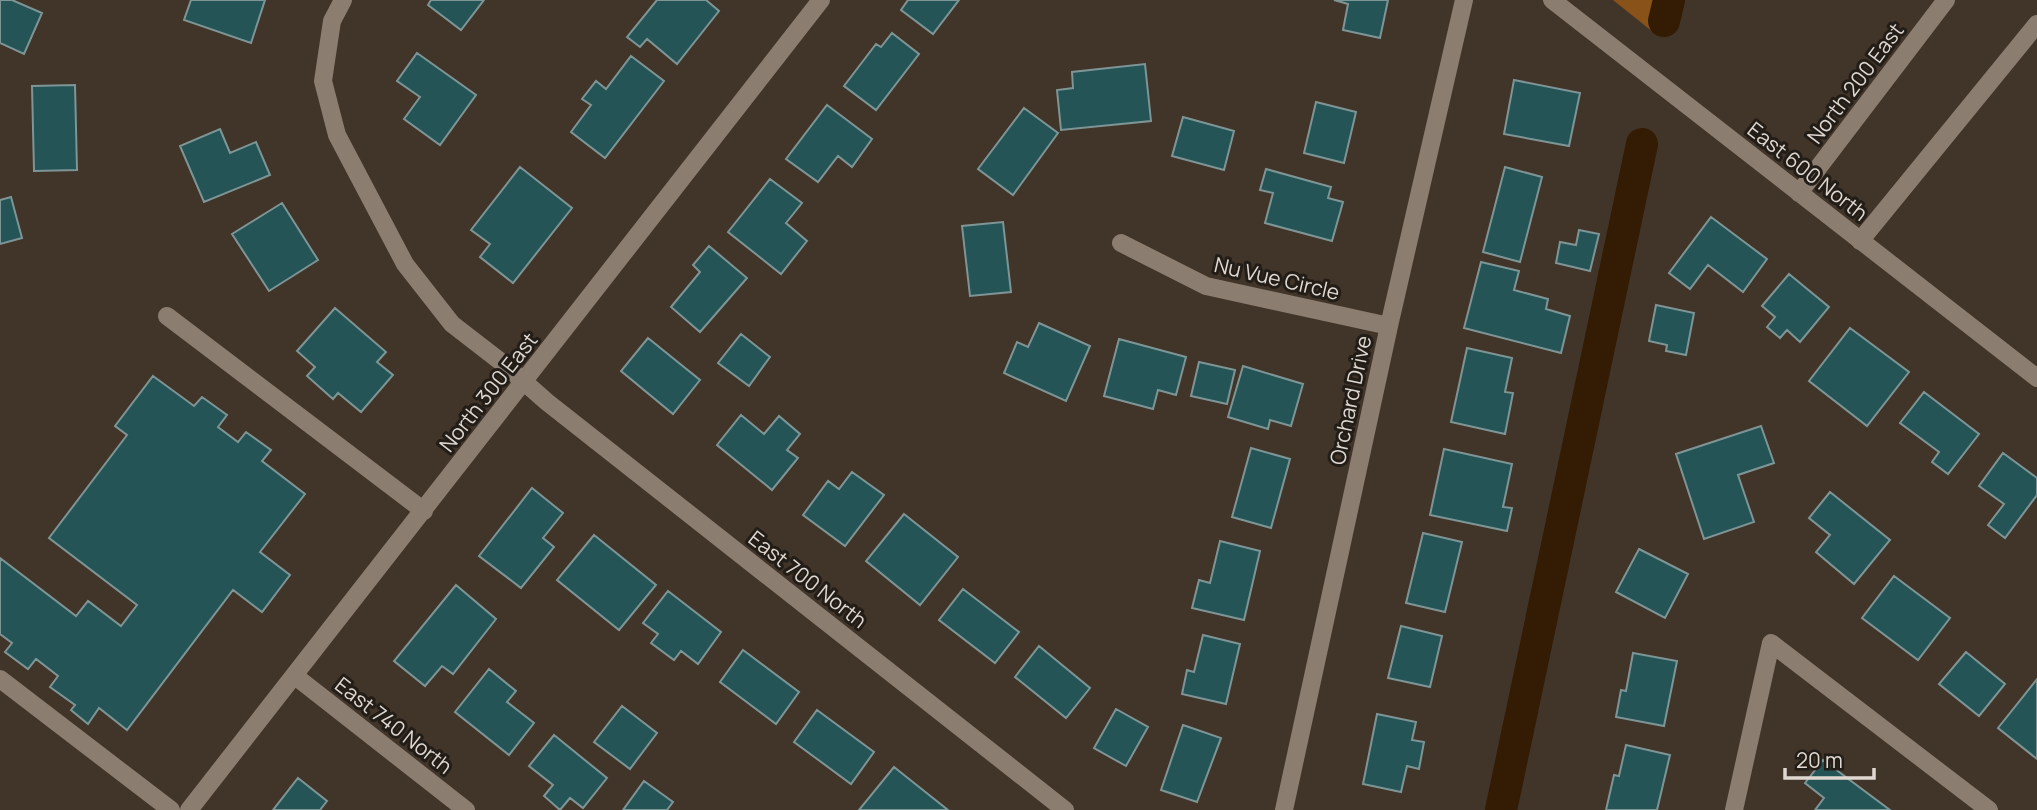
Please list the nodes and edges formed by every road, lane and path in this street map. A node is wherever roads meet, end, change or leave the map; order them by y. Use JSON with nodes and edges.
{"nodes":[{"id":1,"x":343,"y":0,"type":"edge"},
{"id":2,"x":821,"y":0,"type":"edge"},
{"id":3,"x":1464,"y":0,"type":"edge"},
{"id":4,"x":1552,"y":0,"type":"edge"},
{"id":5,"x":1946,"y":0,"type":"edge"},
{"id":6,"x":2037,"y":24,"type":"edge"},
{"id":7,"x":1799,"y":193,"type":"junction"},
{"id":8,"x":1860,"y":241,"type":"junction"},
{"id":9,"x":1121,"y":243,"type":"dead end"},
{"id":10,"x":167,"y":316,"type":"dead end"},
{"id":11,"x":1389,"y":326,"type":"junction"},
{"id":12,"x":2037,"y":378,"type":"edge"},
{"id":13,"x":524,"y":383,"type":"junction"},
{"id":14,"x":424,"y":511,"type":"junction"},
{"id":15,"x":295,"y":676,"type":"junction"},
{"id":16,"x":0,"y":679,"type":"edge"},
{"id":17,"x":171,"y":810,"type":"edge"},
{"id":18,"x":189,"y":810,"type":"edge"},
{"id":19,"x":466,"y":810,"type":"edge"},
{"id":20,"x":1065,"y":810,"type":"edge"},
{"id":21,"x":1284,"y":810,"type":"edge"},
{"id":22,"x":1734,"y":810,"type":"edge"},
{"id":23,"x":1989,"y":810,"type":"edge"}],
"edges":[{"from":1,"to":13,"type":"street","name":"East 700 North"},
{"from":2,"to":13,"type":"street","name":"North 300 East"},
{"from":3,"to":11,"type":"street","name":"Orchard Drive"},
{"from":4,"to":7,"type":"street","name":"East 600 North"},
{"from":5,"to":7,"type":"street","name":"North 200 East"},
{"from":6,"to":8,"type":"street"},
{"from":7,"to":8,"type":"street","name":"East 600 North"},
{"from":8,"to":12,"type":"street","name":"East 600 North"},
{"from":9,"to":11,"type":"street","name":"Nu Vue Circle"},
{"from":10,"to":14,"type":"street"},
{"from":11,"to":21,"type":"street","name":"Orchard Drive"},
{"from":13,"to":14,"type":"street","name":"North 300 East"},
{"from":13,"to":20,"type":"street","name":"East 700 North"},
{"from":14,"to":15,"type":"street","name":"North 300 East"},
{"from":15,"to":18,"type":"street","name":"North 300 East"},
{"from":15,"to":19,"type":"street","name":"East 740 North"},
{"from":16,"to":17,"type":"street"},
{"from":22,"to":23,"type":"street"}]}
